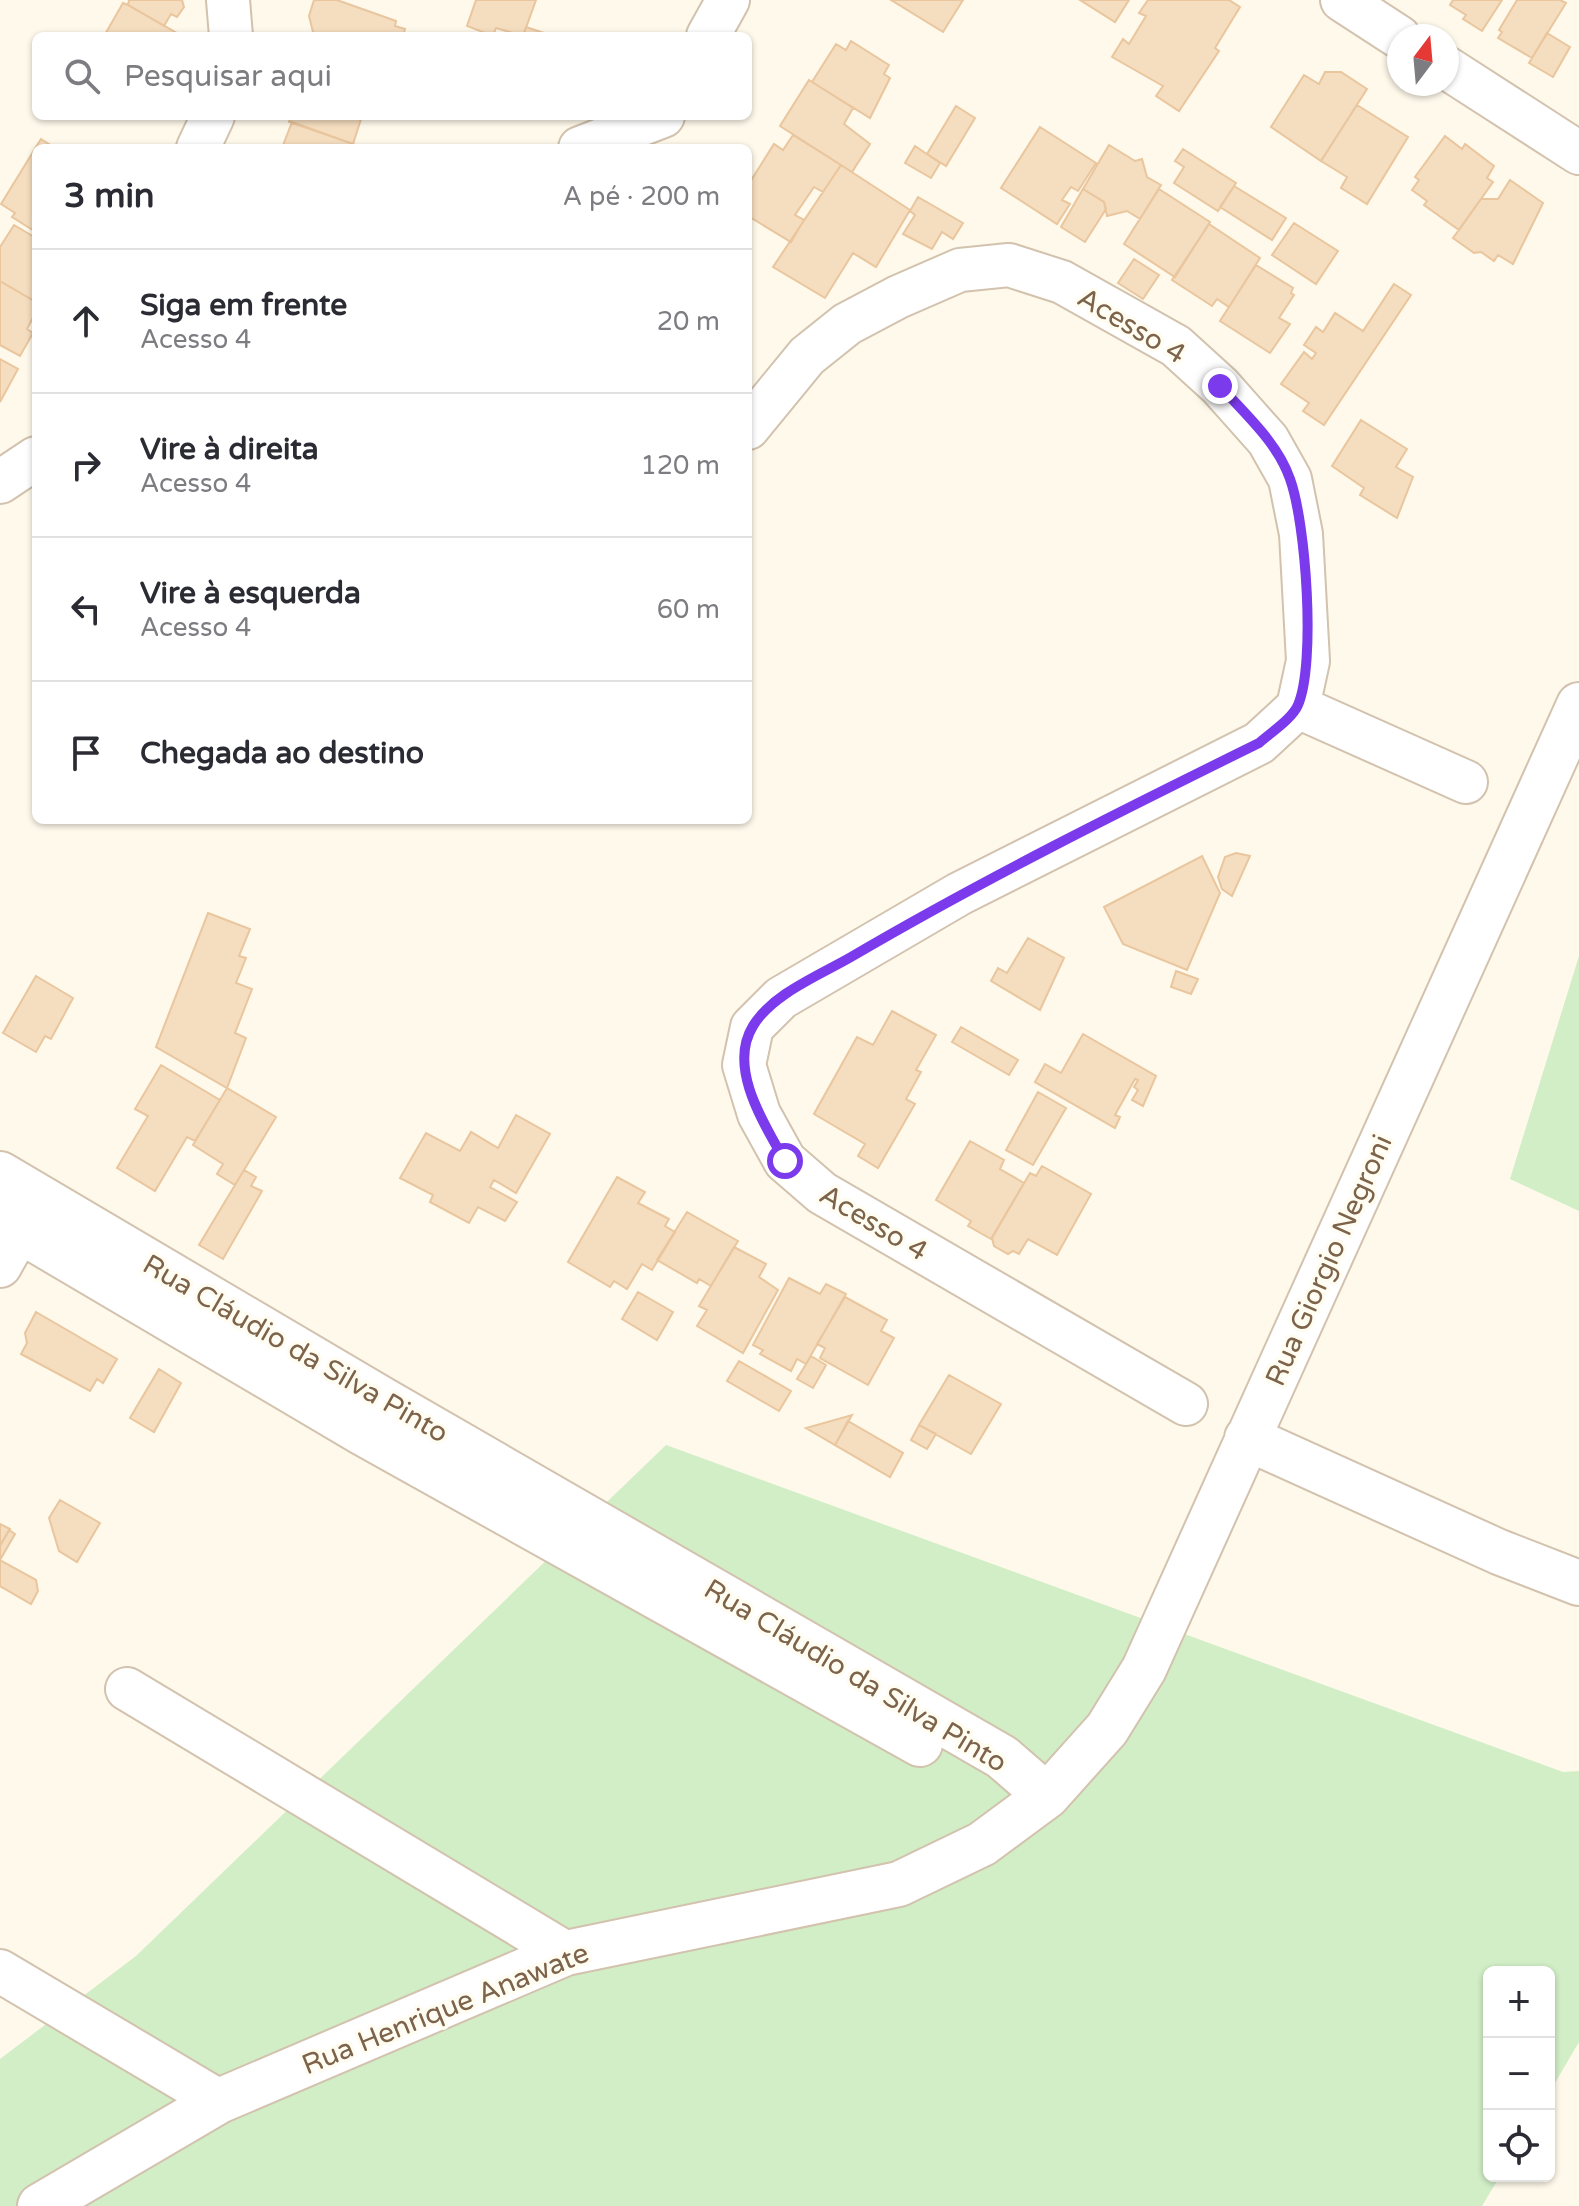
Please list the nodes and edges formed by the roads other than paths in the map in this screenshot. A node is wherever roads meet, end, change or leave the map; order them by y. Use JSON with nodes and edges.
{"nodes":[{"id":1,"x":228,"y":0,"type":"edge"},
{"id":2,"x":1342,"y":0,"type":"edge"},
{"id":3,"x":1387,"y":29,"type":"edge"},
{"id":4,"x":231,"y":32,"type":"edge"},
{"id":5,"x":1459,"y":76,"type":"edge"},
{"id":6,"x":211,"y":120,"type":"edge"},
{"id":7,"x":654,"y":120,"type":"edge"},
{"id":8,"x":666,"y":120,"type":"edge"},
{"id":9,"x":200,"y":144,"type":"edge"},
{"id":10,"x":591,"y":144,"type":"edge"},
{"id":11,"x":674,"y":144,"type":"edge"},
{"id":12,"x":1579,"y":153,"type":"edge"},
{"id":13,"x":752,"y":423,"type":"edge"},
{"id":14,"x":32,"y":462,"type":"edge"},
{"id":15,"x":0,"y":482,"type":"edge"},
{"id":16,"x":1579,"y":705,"type":"edge"},
{"id":17,"x":1298,"y":707,"type":"junction"},
{"id":18,"x":1466,"y":782,"type":"dead end"},
{"id":19,"x":0,"y":1174,"type":"edge"},
{"id":20,"x":15,"y":1228,"type":"edge"},
{"id":21,"x":1186,"y":1404,"type":"dead end"},
{"id":22,"x":1247,"y":1438,"type":"junction"},
{"id":23,"x":1579,"y":1583,"type":"edge"},
{"id":24,"x":127,"y":1689,"type":"dead end"},
{"id":25,"x":1047,"y":1796,"type":"junction"},
{"id":26,"x":566,"y":1953,"type":"junction"},
{"id":27,"x":0,"y":1971,"type":"edge"},
{"id":28,"x":219,"y":2101,"type":"junction"},
{"id":29,"x":40,"y":2206,"type":"edge"}],
"edges":[{"from":1,"to":4,"type":"street"},
{"from":2,"to":3,"type":"street"},
{"from":5,"to":12,"type":"street"},
{"from":6,"to":9,"type":"street"},
{"from":7,"to":10,"type":"street"},
{"from":8,"to":11,"type":"street"},
{"from":13,"to":17,"type":"street","name":"Acesso 4"},
{"from":14,"to":15,"type":"street"},
{"from":16,"to":22,"type":"street","name":"Rua Giorgio Negroni"},
{"from":17,"to":18,"type":"street"},
{"from":17,"to":21,"type":"street","name":"Acesso 4"},
{"from":19,"to":20,"type":"street","name":"Rua Cláudio da Silva Pinto"},
{"from":20,"to":25,"type":"street","name":"Rua Cláudio da Silva Pinto"},
{"from":22,"to":23,"type":"street"},
{"from":22,"to":25,"type":"street","name":"Rua Giorgio Negroni"},
{"from":24,"to":26,"type":"street"},
{"from":25,"to":26,"type":"street","name":"Rua Henrique Anawate"},
{"from":26,"to":28,"type":"street","name":"Rua Henrique Anawate"},
{"from":27,"to":28,"type":"street"},
{"from":28,"to":29,"type":"street","name":"Rua Henrique Anawate"}]}
